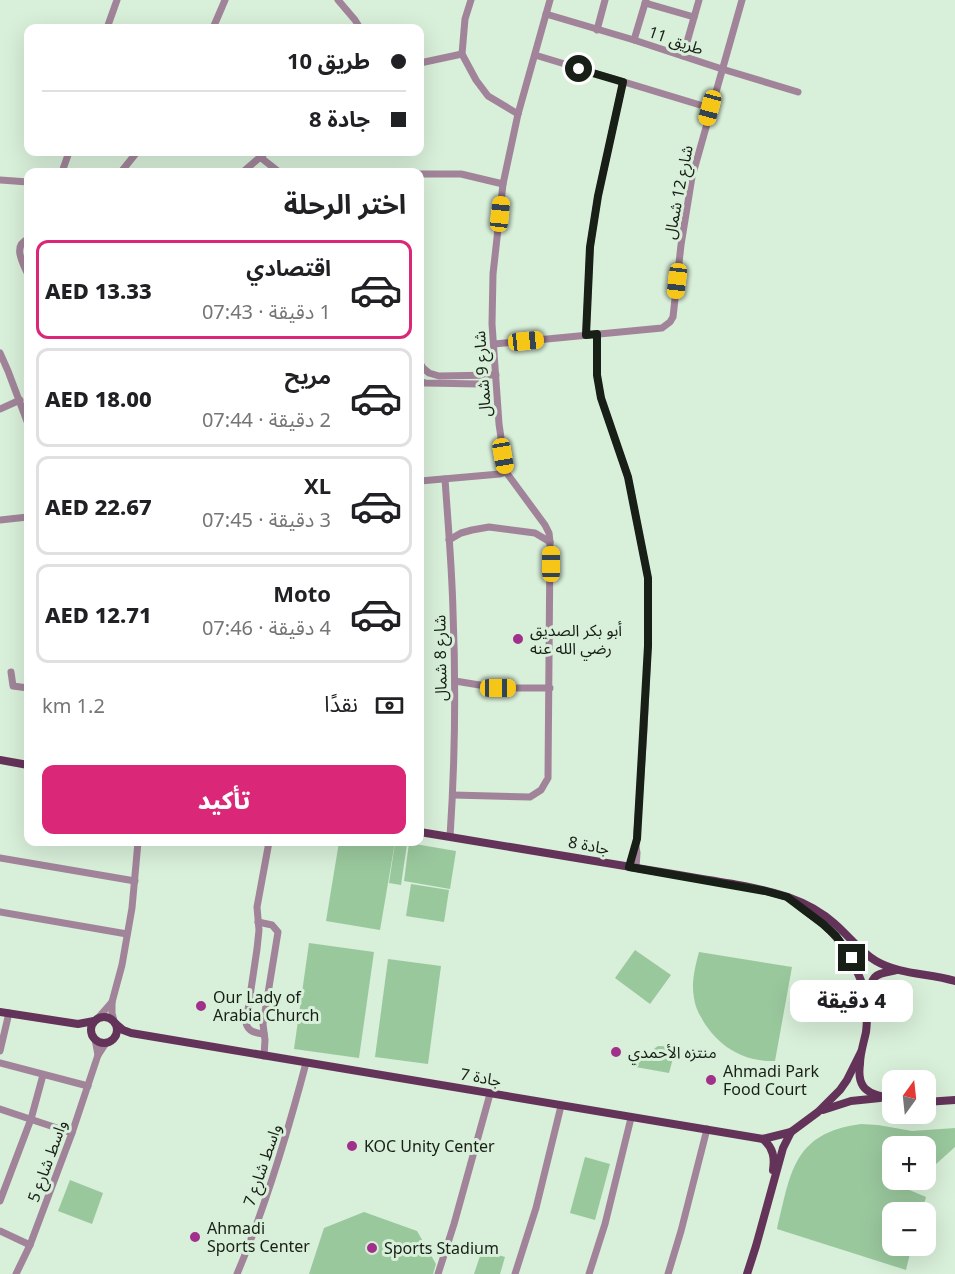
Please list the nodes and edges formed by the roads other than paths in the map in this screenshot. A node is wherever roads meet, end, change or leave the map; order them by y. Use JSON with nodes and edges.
{"nodes":[{"id":1,"x":117,"y":0,"type":"edge"},
{"id":2,"x":225,"y":0,"type":"edge"},
{"id":3,"x":338,"y":0,"type":"edge"},
{"id":4,"x":471,"y":0,"type":"edge"},
{"id":5,"x":550,"y":0,"type":"edge"},
{"id":6,"x":605,"y":0,"type":"edge"},
{"id":7,"x":699,"y":0,"type":"edge"},
{"id":8,"x":742,"y":0,"type":"edge"},
{"id":9,"x":645,"y":2,"type":"edge"},
{"id":10,"x":546,"y":14,"type":"junction"},
{"id":11,"x":694,"y":17,"type":"junction"},
{"id":12,"x":108,"y":24,"type":"edge"},
{"id":13,"x":215,"y":24,"type":"edge"},
{"id":14,"x":358,"y":24,"type":"edge"},
{"id":15,"x":597,"y":30,"type":"junction"},
{"id":16,"x":634,"y":40,"type":"junction"},
{"id":17,"x":462,"y":54,"type":"junction"},
{"id":18,"x":535,"y":55,"type":"junction"},
{"id":19,"x":683,"y":56,"type":"junction"},
{"id":20,"x":424,"y":62,"type":"edge"},
{"id":21,"x":722,"y":69,"type":"junction"},
{"id":22,"x":623,"y":82,"type":"junction"},
{"id":23,"x":798,"y":92,"type":"dead end"},
{"id":24,"x":710,"y":108,"type":"junction"},
{"id":25,"x":518,"y":114,"type":"junction"},
{"id":26,"x":134,"y":156,"type":"edge"},
{"id":27,"x":261,"y":156,"type":"edge"},
{"id":28,"x":265,"y":156,"type":"edge"},
{"id":29,"x":124,"y":168,"type":"edge"},
{"id":30,"x":247,"y":168,"type":"edge"},
{"id":31,"x":275,"y":168,"type":"edge"},
{"id":32,"x":424,"y":174,"type":"edge"},
{"id":33,"x":0,"y":180,"type":"edge"},
{"id":34,"x":24,"y":182,"type":"edge"},
{"id":35,"x":503,"y":184,"type":"junction"},
{"id":36,"x":24,"y":240,"type":"edge"},
{"id":37,"x":24,"y":265,"type":"edge"},
{"id":38,"x":597,"y":334,"type":"junction"},
{"id":39,"x":586,"y":335,"type":"junction"},
{"id":40,"x":494,"y":345,"type":"junction"},
{"id":41,"x":1,"y":358,"type":"edge"},
{"id":42,"x":424,"y":369,"type":"edge"},
{"id":43,"x":496,"y":375,"type":"junction"},
{"id":44,"x":424,"y":383,"type":"edge"},
{"id":45,"x":480,"y":384,"type":"dead end"},
{"id":46,"x":20,"y":400,"type":"junction"},
{"id":47,"x":0,"y":410,"type":"edge"},
{"id":48,"x":24,"y":412,"type":"edge"},
{"id":49,"x":506,"y":472,"type":"junction"},
{"id":50,"x":446,"y":479,"type":"junction"},
{"id":51,"x":424,"y":481,"type":"edge"},
{"id":52,"x":24,"y":517,"type":"edge"},
{"id":53,"x":0,"y":520,"type":"edge"},
{"id":54,"x":449,"y":540,"type":"junction"},
{"id":55,"x":550,"y":542,"type":"junction"},
{"id":56,"x":10,"y":672,"type":"dead end"},
{"id":57,"x":455,"y":681,"type":"junction"},
{"id":58,"x":24,"y":687,"type":"edge"},
{"id":59,"x":550,"y":688,"type":"junction"},
{"id":60,"x":0,"y":760,"type":"edge"},
{"id":61,"x":24,"y":764,"type":"edge"},
{"id":62,"x":453,"y":795,"type":"junction"},
{"id":63,"x":424,"y":833,"type":"edge"},
{"id":64,"x":450,"y":837,"type":"junction"},
{"id":65,"x":138,"y":846,"type":"edge"},
{"id":66,"x":267,"y":846,"type":"edge"},
{"id":67,"x":0,"y":858,"type":"edge"},
{"id":68,"x":633,"y":867,"type":"junction"},
{"id":69,"x":135,"y":881,"type":"junction"},
{"id":70,"x":787,"y":897,"type":"junction"},
{"id":71,"x":0,"y":912,"type":"edge"},
{"id":72,"x":258,"y":922,"type":"junction"},
{"id":73,"x":127,"y":934,"type":"junction"},
{"id":74,"x":898,"y":970,"type":"junction"},
{"id":75,"x":955,"y":981,"type":"edge"},
{"id":76,"x":868,"y":1001,"type":"junction"},
{"id":77,"x":112,"y":1002,"type":"junction"},
{"id":78,"x":4,"y":1012,"type":"edge"},
{"id":79,"x":96,"y":1019,"type":"junction"},
{"id":80,"x":115,"y":1023,"type":"junction"},
{"id":81,"x":78,"y":1024,"type":"junction"},
{"id":82,"x":131,"y":1033,"type":"junction"},
{"id":83,"x":264,"y":1034,"type":"junction"},
{"id":84,"x":93,"y":1036,"type":"junction"},
{"id":85,"x":110,"y":1040,"type":"junction"},
{"id":86,"x":0,"y":1051,"type":"edge"},
{"id":87,"x":861,"y":1052,"type":"junction"},
{"id":88,"x":98,"y":1055,"type":"junction"},
{"id":89,"x":264,"y":1056,"type":"junction"},
{"id":90,"x":306,"y":1063,"type":"junction"},
{"id":91,"x":0,"y":1064,"type":"edge"},
{"id":92,"x":43,"y":1075,"type":"junction"},
{"id":93,"x":88,"y":1086,"type":"junction"},
{"id":94,"x":490,"y":1094,"type":"junction"},
{"id":95,"x":882,"y":1095,"type":"edge"},
{"id":96,"x":882,"y":1098,"type":"edge"},
{"id":97,"x":955,"y":1100,"type":"edge"},
{"id":98,"x":936,"y":1101,"type":"edge"},
{"id":99,"x":561,"y":1106,"type":"junction"},
{"id":100,"x":0,"y":1109,"type":"edge"},
{"id":101,"x":818,"y":1112,"type":"junction"},
{"id":102,"x":631,"y":1118,"type":"junction"},
{"id":103,"x":31,"y":1119,"type":"junction"},
{"id":104,"x":707,"y":1129,"type":"junction"},
{"id":105,"x":791,"y":1132,"type":"junction"},
{"id":106,"x":72,"y":1133,"type":"junction"},
{"id":107,"x":763,"y":1139,"type":"junction"},
{"id":108,"x":769,"y":1197,"type":"junction"},
{"id":109,"x":0,"y":1201,"type":"edge"},
{"id":110,"x":0,"y":1231,"type":"edge"},
{"id":111,"x":30,"y":1245,"type":"junction"},
{"id":112,"x":16,"y":1274,"type":"edge"},
{"id":113,"x":237,"y":1274,"type":"edge"},
{"id":114,"x":438,"y":1274,"type":"edge"},
{"id":115,"x":515,"y":1274,"type":"edge"},
{"id":116,"x":589,"y":1274,"type":"edge"},
{"id":117,"x":668,"y":1274,"type":"edge"},
{"id":118,"x":747,"y":1274,"type":"edge"}],
"edges":[{"from":1,"to":12,"type":"street"},
{"from":2,"to":13,"type":"street"},
{"from":3,"to":14,"type":"street"},
{"from":4,"to":17,"type":"street"},
{"from":5,"to":10,"type":"street","name":"شارع 9 شمال"},
{"from":6,"to":15,"type":"street"},
{"from":7,"to":11,"type":"street"},
{"from":8,"to":21,"type":"street","name":"شارع 12 شمال"},
{"from":9,"to":11,"type":"street"},
{"from":9,"to":16,"type":"street"},
{"from":10,"to":15,"type":"street","name":"طريق 11"},
{"from":10,"to":18,"type":"street","name":"شارع 9 شمال"},
{"from":11,"to":19,"type":"street"},
{"from":15,"to":16,"type":"street","name":"طريق 11"},
{"from":16,"to":19,"type":"street","name":"طريق 11"},
{"from":17,"to":20,"type":"street"},
{"from":17,"to":25,"type":"street"},
{"from":18,"to":22,"type":"street"},
{"from":18,"to":25,"type":"street","name":"شارع 9 شمال"},
{"from":19,"to":21,"type":"street","name":"طريق 11"},
{"from":21,"to":23,"type":"street","name":"طريق 11"},
{"from":21,"to":24,"type":"street","name":"شارع 12 شمال"},
{"from":22,"to":24,"type":"street"},
{"from":22,"to":39,"type":"street"},
{"from":24,"to":38,"type":"street","name":"شارع 12 شمال"},
{"from":25,"to":35,"type":"street","name":"شارع 9 شمال"},
{"from":26,"to":29,"type":"street"},
{"from":27,"to":30,"type":"street"},
{"from":28,"to":31,"type":"street"},
{"from":32,"to":35,"type":"street"},
{"from":33,"to":34,"type":"street"},
{"from":35,"to":40,"type":"street","name":"شارع 9 شمال"},
{"from":36,"to":37,"type":"street"},
{"from":38,"to":39,"type":"street","name":"شارع 12 شمال"},
{"from":38,"to":68,"type":"street"},
{"from":39,"to":40,"type":"street","name":"شارع 12 شمال"},
{"from":40,"to":43,"type":"street","name":"شارع 9 شمال"},
{"from":41,"to":46,"type":"street"},
{"from":42,"to":43,"type":"street"},
{"from":43,"to":49,"type":"street","name":"شارع 9 شمال"},
{"from":44,"to":45,"type":"street"},
{"from":46,"to":47,"type":"street"},
{"from":46,"to":48,"type":"street"},
{"from":49,"to":50,"type":"street"},
{"from":49,"to":55,"type":"street","name":"شارع 9 شمال"},
{"from":50,"to":51,"type":"street"},
{"from":50,"to":54,"type":"street","name":"شارع 8 شمال"},
{"from":52,"to":53,"type":"street"},
{"from":54,"to":55,"type":"street"},
{"from":54,"to":57,"type":"street","name":"شارع 8 شمال"},
{"from":55,"to":59,"type":"street","name":"شارع 9 شمال"},
{"from":56,"to":58,"type":"street"},
{"from":57,"to":59,"type":"street"},
{"from":57,"to":62,"type":"street","name":"شارع 8 شمال"},
{"from":59,"to":62,"type":"street","name":"شارع 9 شمال"},
{"from":60,"to":61,"type":"main road"},
{"from":62,"to":64,"type":"street","name":"شارع 8 شمال"},
{"from":63,"to":64,"type":"main road","name":"جادة 8"},
{"from":64,"to":68,"type":"main road","name":"جادة 8"},
{"from":65,"to":69,"type":"street"},
{"from":66,"to":72,"type":"street"},
{"from":67,"to":69,"type":"street"},
{"from":68,"to":70,"type":"main road","name":"جادة 8"},
{"from":69,"to":73,"type":"street"},
{"from":70,"to":74,"type":"main road","name":"جادة 8"},
{"from":70,"to":76,"type":"main road","name":"جادة 8"},
{"from":71,"to":73,"type":"street"},
{"from":72,"to":83,"type":"street"},
{"from":72,"to":83,"type":"street"},
{"from":73,"to":77,"type":"street"},
{"from":74,"to":75,"type":"main road","name":"جادة 8"},
{"from":74,"to":76,"type":"main road"},
{"from":76,"to":87,"type":"main road"},
{"from":77,"to":79,"type":"street"},
{"from":77,"to":80,"type":"street"},
{"from":78,"to":81,"type":"main road"},
{"from":78,"to":86,"type":"street"},
{"from":79,"to":80,"type":"main road"},
{"from":79,"to":81,"type":"main road"},
{"from":79,"to":84,"type":"main road"},
{"from":80,"to":82,"type":"main road","name":"جادة 7"},
{"from":80,"to":85,"type":"main road"},
{"from":81,"to":84,"type":"main road"},
{"from":82,"to":85,"type":"main road","name":"جادة 7"},
{"from":82,"to":89,"type":"main road","name":"جادة 7"},
{"from":83,"to":89,"type":"street"},
{"from":84,"to":85,"type":"main road"},
{"from":84,"to":88,"type":"street","name":"واسط شارع 5"},
{"from":85,"to":88,"type":"street","name":"واسط شارع 5"},
{"from":87,"to":95,"type":"main road"},
{"from":87,"to":101,"type":"main road","name":"جادة 7"},
{"from":88,"to":93,"type":"street","name":"واسط شارع 5"},
{"from":89,"to":90,"type":"main road","name":"جادة 7"},
{"from":90,"to":94,"type":"main road","name":"جادة 7"},
{"from":90,"to":113,"type":"street","name":"واسط شارع 7"},
{"from":91,"to":92,"type":"street"},
{"from":92,"to":93,"type":"street"},
{"from":92,"to":103,"type":"street"},
{"from":93,"to":106,"type":"street","name":"واسط شارع 5"},
{"from":94,"to":99,"type":"main road","name":"جادة 7"},
{"from":94,"to":114,"type":"street"},
{"from":96,"to":101,"type":"main road","name":"جادة 7"},
{"from":97,"to":98,"type":"main road"},
{"from":99,"to":102,"type":"main road","name":"جادة 7"},
{"from":99,"to":115,"type":"street"},
{"from":100,"to":103,"type":"street"},
{"from":101,"to":105,"type":"main road","name":"جادة 7"},
{"from":102,"to":104,"type":"main road","name":"جادة 7"},
{"from":102,"to":116,"type":"street"},
{"from":103,"to":106,"type":"street"},
{"from":103,"to":109,"type":"street"},
{"from":104,"to":107,"type":"main road","name":"جادة 7"},
{"from":104,"to":117,"type":"street"},
{"from":105,"to":107,"type":"main road","name":"جادة 7"},
{"from":105,"to":108,"type":"main road"},
{"from":106,"to":111,"type":"street","name":"واسط شارع 5"},
{"from":107,"to":108,"type":"main road"},
{"from":108,"to":118,"type":"main road"},
{"from":110,"to":111,"type":"street"},
{"from":111,"to":112,"type":"street","name":"واسط شارع 5"}]}
